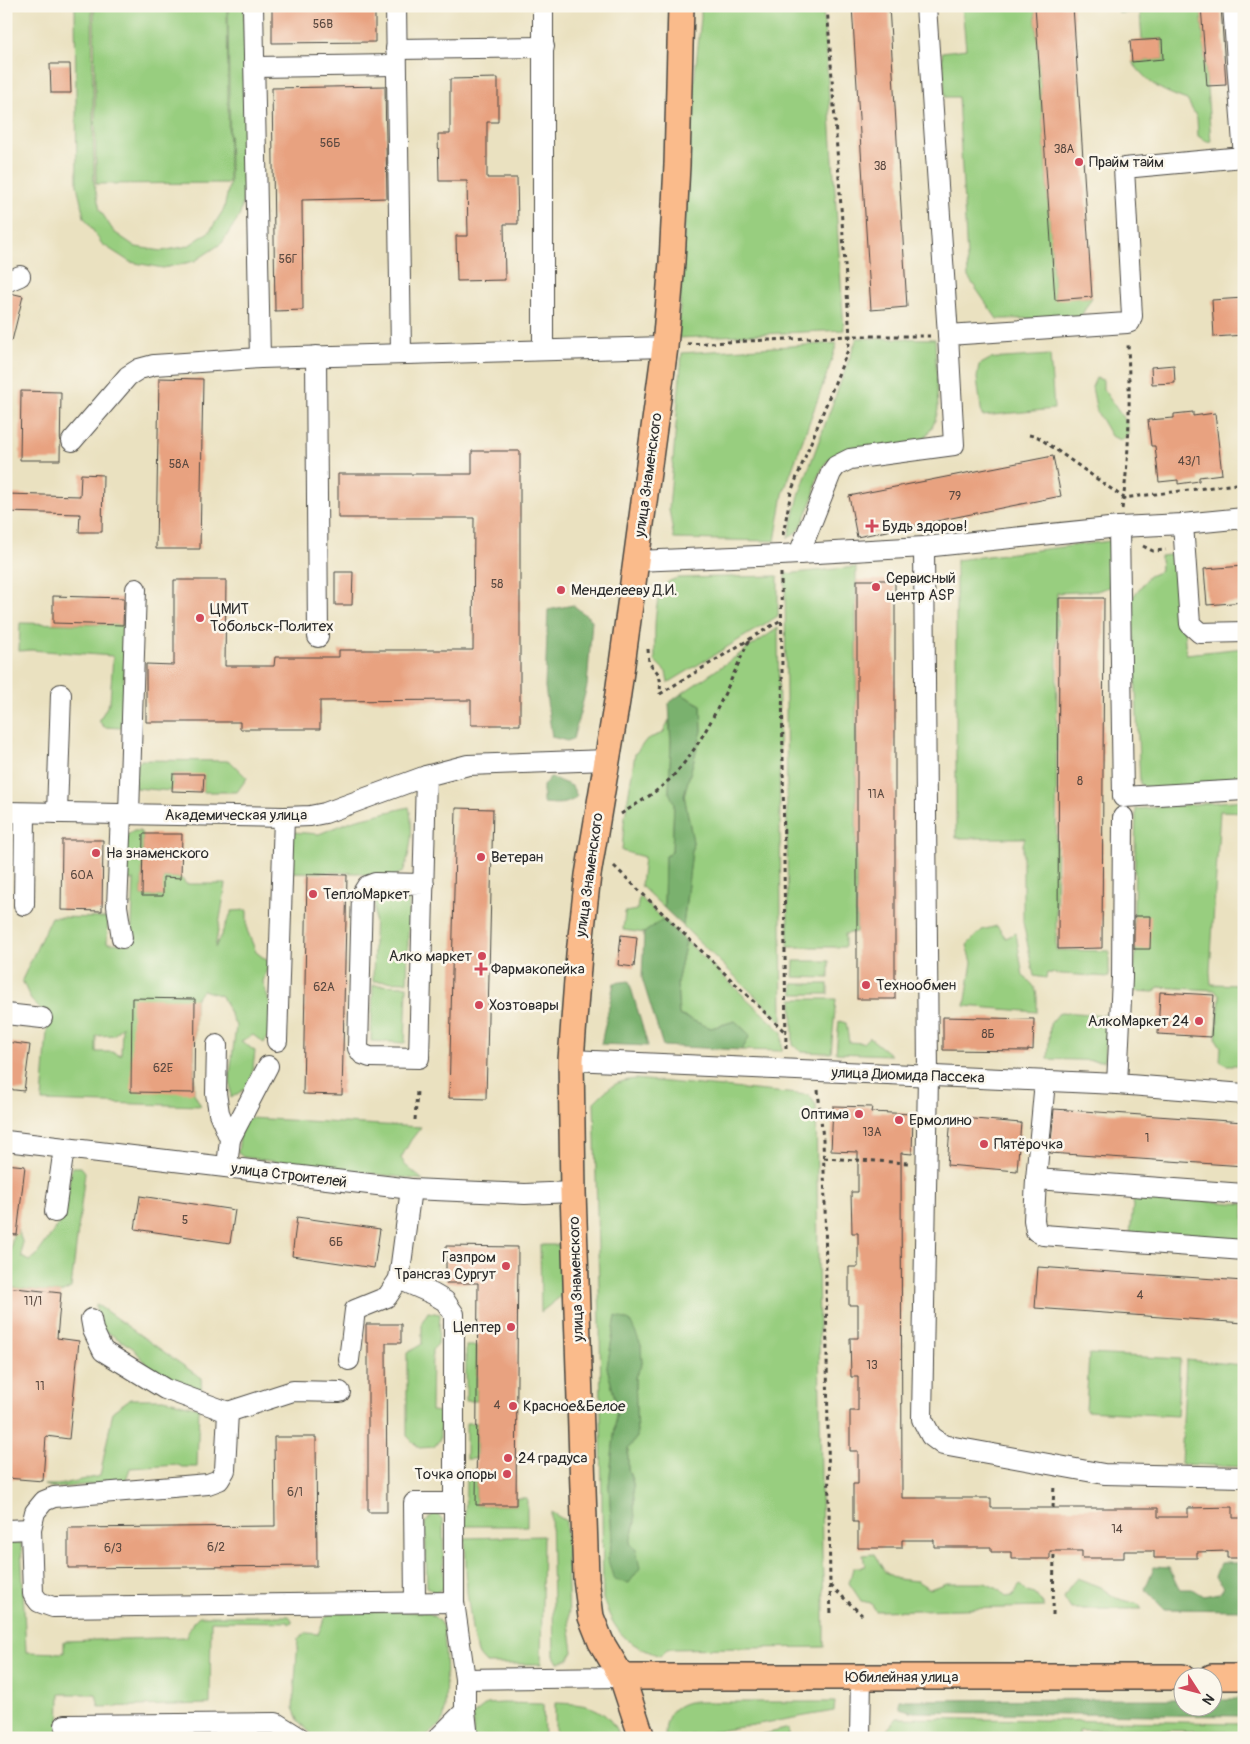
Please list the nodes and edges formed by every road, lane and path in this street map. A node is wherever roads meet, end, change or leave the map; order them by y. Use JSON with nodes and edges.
{"nodes":[{"id":1,"x":253,"y":6,"type":"edge"},
{"id":2,"x":396,"y":6,"type":"edge"},
{"id":3,"x":543,"y":6,"type":"edge"},
{"id":4,"x":681,"y":6,"type":"edge"},
{"id":5,"x":827,"y":6,"type":"edge"},
{"id":6,"x":926,"y":6,"type":"edge"},
{"id":7,"x":1234,"y":6,"type":"edge"},
{"id":8,"x":544,"y":47,"type":"junction"},
{"id":9,"x":396,"y":57,"type":"junction"},
{"id":10,"x":254,"y":67,"type":"junction"},
{"id":11,"x":1243,"y":157,"type":"edge"},
{"id":12,"x":1127,"y":323,"type":"junction"},
{"id":13,"x":850,"y":336,"type":"junction"},
{"id":14,"x":948,"y":336,"type":"junction"},
{"id":15,"x":676,"y":346,"type":"junction"},
{"id":16,"x":543,"y":350,"type":"junction"},
{"id":17,"x":401,"y":353,"type":"junction"},
{"id":18,"x":316,"y":356,"type":"junction"},
{"id":19,"x":260,"y":358,"type":"junction"},
{"id":20,"x":1029,"y":435,"type":"dead end"},
{"id":21,"x":72,"y":442,"type":"dead end"},
{"id":22,"x":1244,"y":482,"type":"edge"},
{"id":23,"x":1124,"y":498,"type":"junction"},
{"id":24,"x":1244,"y":518,"type":"edge"},
{"id":25,"x":1183,"y":524,"type":"junction"},
{"id":26,"x":1119,"y":527,"type":"junction"},
{"id":27,"x":782,"y":543,"type":"dead end"},
{"id":28,"x":924,"y":547,"type":"junction"},
{"id":29,"x":799,"y":554,"type":"junction"},
{"id":30,"x":636,"y":561,"type":"junction"},
{"id":31,"x":781,"y":570,"type":"dead end"},
{"id":32,"x":136,"y":589,"type":"dead end"},
{"id":33,"x":781,"y":620,"type":"junction"},
{"id":34,"x":1244,"y":632,"type":"edge"},
{"id":35,"x":318,"y":637,"type":"dead end"},
{"id":36,"x":750,"y":638,"type":"junction"},
{"id":37,"x":648,"y":642,"type":"dead end"},
{"id":38,"x":62,"y":694,"type":"dead end"},
{"id":39,"x":607,"y":760,"type":"junction"},
{"id":40,"x":426,"y":776,"type":"junction"},
{"id":41,"x":1244,"y":790,"type":"edge"},
{"id":42,"x":16,"y":812,"type":"edge"},
{"id":43,"x":58,"y":813,"type":"junction"},
{"id":44,"x":125,"y":814,"type":"junction"},
{"id":45,"x":620,"y":814,"type":"dead end"},
{"id":46,"x":284,"y":817,"type":"junction"},
{"id":47,"x":1123,"y":817,"type":"dead end"},
{"id":48,"x":614,"y":866,"type":"dead end"},
{"id":49,"x":424,"y":884,"type":"junction"},
{"id":50,"x":24,"y":905,"type":"dead end"},
{"id":51,"x":122,"y":938,"type":"dead end"},
{"id":52,"x":6,"y":1014,"type":"edge"},
{"id":53,"x":42,"y":1018,"type":"dead end"},
{"id":54,"x":786,"y":1032,"type":"junction"},
{"id":55,"x":277,"y":1041,"type":"dead end"},
{"id":56,"x":217,"y":1044,"type":"dead end"},
{"id":57,"x":786,"y":1057,"type":"dead end"},
{"id":58,"x":571,"y":1060,"type":"junction"},
{"id":59,"x":268,"y":1066,"type":"dead end"},
{"id":60,"x":928,"y":1076,"type":"junction"},
{"id":61,"x":1045,"y":1081,"type":"junction"},
{"id":62,"x":814,"y":1084,"type":"dead end"},
{"id":63,"x":1117,"y":1084,"type":"junction"},
{"id":64,"x":417,"y":1091,"type":"dead end"},
{"id":65,"x":1244,"y":1094,"type":"edge"},
{"id":66,"x":415,"y":1120,"type":"dead end"},
{"id":67,"x":230,"y":1139,"type":"junction"},
{"id":68,"x":6,"y":1141,"type":"edge"},
{"id":69,"x":64,"y":1148,"type":"junction"},
{"id":70,"x":824,"y":1158,"type":"junction"},
{"id":71,"x":926,"y":1164,"type":"junction"},
{"id":72,"x":227,"y":1167,"type":"junction"},
{"id":73,"x":1036,"y":1179,"type":"junction"},
{"id":74,"x":411,"y":1189,"type":"junction"},
{"id":75,"x":573,"y":1192,"type":"junction"},
{"id":76,"x":1244,"y":1194,"type":"edge"},
{"id":77,"x":55,"y":1212,"type":"dead end"},
{"id":78,"x":1244,"y":1250,"type":"edge"},
{"id":79,"x":398,"y":1279,"type":"junction"},
{"id":80,"x":91,"y":1319,"type":"dead end"},
{"id":81,"x":349,"y":1360,"type":"dead end"},
{"id":82,"x":340,"y":1392,"type":"dead end"},
{"id":83,"x":228,"y":1412,"type":"junction"},
{"id":84,"x":1244,"y":1477,"type":"edge"},
{"id":85,"x":453,"y":1503,"type":"junction"},
{"id":86,"x":31,"y":1529,"type":"junction"},
{"id":87,"x":6,"y":1530,"type":"edge"},
{"id":88,"x":1054,"y":1551,"type":"dead end"},
{"id":89,"x":830,"y":1585,"type":"junction"},
{"id":90,"x":415,"y":1602,"type":"junction"},
{"id":91,"x":454,"y":1602,"type":"junction"},
{"id":92,"x":862,"y":1615,"type":"dead end"},
{"id":93,"x":1053,"y":1615,"type":"dead end"},
{"id":94,"x":831,"y":1616,"type":"dead end"},
{"id":95,"x":622,"y":1677,"type":"junction"},
{"id":96,"x":861,"y":1677,"type":"junction"},
{"id":97,"x":1172,"y":1677,"type":"edge"},
{"id":98,"x":1222,"y":1677,"type":"edge"},
{"id":99,"x":1244,"y":1677,"type":"edge"},
{"id":100,"x":465,"y":1679,"type":"junction"},
{"id":101,"x":465,"y":1711,"type":"junction"},
{"id":102,"x":66,"y":1725,"type":"dead end"},
{"id":103,"x":860,"y":1736,"type":"dead end"},
{"id":104,"x":300,"y":1738,"type":"edge"},
{"id":105,"x":438,"y":1738,"type":"edge"},
{"id":106,"x":468,"y":1738,"type":"edge"},
{"id":107,"x":642,"y":1738,"type":"edge"}],
"edges":[{"from":1,"to":10,"type":"street"},
{"from":2,"to":9,"type":"street"},
{"from":3,"to":8,"type":"street"},
{"from":4,"to":15,"type":"main road","name":"улица Знаменского"},
{"from":5,"to":13,"type":"path"},
{"from":6,"to":14,"type":"street"},
{"from":7,"to":11,"type":"street"},
{"from":8,"to":9,"type":"street"},
{"from":8,"to":16,"type":"street"},
{"from":9,"to":10,"type":"street"},
{"from":9,"to":17,"type":"street"},
{"from":10,"to":19,"type":"street"},
{"from":11,"to":12,"type":"street"},
{"from":12,"to":14,"type":"street"},
{"from":12,"to":23,"type":"path"},
{"from":13,"to":14,"type":"path"},
{"from":13,"to":15,"type":"path"},
{"from":13,"to":27,"type":"path"},
{"from":14,"to":29,"type":"street"},
{"from":15,"to":16,"type":"street"},
{"from":15,"to":30,"type":"main road","name":"улица Знаменского"},
{"from":16,"to":17,"type":"street"},
{"from":17,"to":18,"type":"street"},
{"from":18,"to":19,"type":"street"},
{"from":18,"to":35,"type":"street"},
{"from":19,"to":21,"type":"street"},
{"from":20,"to":23,"type":"path"},
{"from":22,"to":23,"type":"path"},
{"from":23,"to":26,"type":"path"},
{"from":24,"to":25,"type":"street"},
{"from":25,"to":26,"type":"street"},
{"from":25,"to":34,"type":"street"},
{"from":26,"to":28,"type":"street"},
{"from":26,"to":41,"type":"street"},
{"from":28,"to":29,"type":"street"},
{"from":28,"to":60,"type":"street"},
{"from":29,"to":30,"type":"street"},
{"from":30,"to":39,"type":"main road","name":"улица Знаменского"},
{"from":31,"to":33,"type":"path"},
{"from":32,"to":44,"type":"street"},
{"from":33,"to":36,"type":"path"},
{"from":33,"to":54,"type":"path"},
{"from":36,"to":37,"type":"path"},
{"from":36,"to":45,"type":"path"},
{"from":38,"to":43,"type":"street"},
{"from":39,"to":40,"type":"street","name":"Академическая улица"},
{"from":39,"to":58,"type":"main road","name":"улица Знаменского"},
{"from":40,"to":46,"type":"street","name":"Академическая улица"},
{"from":40,"to":49,"type":"street"},
{"from":42,"to":43,"type":"street","name":"Академическая улица"},
{"from":42,"to":50,"type":"street"},
{"from":43,"to":44,"type":"street","name":"Академическая улица"},
{"from":44,"to":46,"type":"street","name":"Академическая улица"},
{"from":44,"to":51,"type":"street"},
{"from":46,"to":55,"type":"street"},
{"from":47,"to":63,"type":"street"},
{"from":48,"to":54,"type":"path"},
{"from":49,"to":49,"type":"street"},
{"from":52,"to":53,"type":"street"},
{"from":54,"to":57,"type":"path"},
{"from":56,"to":67,"type":"street"},
{"from":58,"to":60,"type":"street","name":"улица Диомида Пассека"},
{"from":58,"to":75,"type":"main road","name":"улица Знаменского"},
{"from":59,"to":67,"type":"street"},
{"from":60,"to":61,"type":"street","name":"улица Диомида Пассека"},
{"from":60,"to":71,"type":"street"},
{"from":61,"to":63,"type":"street","name":"улица Диомида Пассека"},
{"from":61,"to":73,"type":"street"},
{"from":62,"to":70,"type":"path"},
{"from":63,"to":65,"type":"street","name":"улица Диомида Пассека"},
{"from":64,"to":66,"type":"path"},
{"from":67,"to":72,"type":"street"},
{"from":68,"to":69,"type":"street","name":"улица Строителей"},
{"from":69,"to":72,"type":"street","name":"улица Строителей"},
{"from":69,"to":77,"type":"street"},
{"from":70,"to":71,"type":"path"},
{"from":70,"to":89,"type":"path"},
{"from":71,"to":84,"type":"street"},
{"from":72,"to":74,"type":"street","name":"улица Строителей"},
{"from":73,"to":76,"type":"street"},
{"from":73,"to":78,"type":"street"},
{"from":74,"to":75,"type":"street","name":"улица Строителей"},
{"from":74,"to":79,"type":"street"},
{"from":75,"to":95,"type":"main road","name":"улица Знаменского"},
{"from":79,"to":81,"type":"street"},
{"from":79,"to":85,"type":"street"},
{"from":80,"to":83,"type":"street"},
{"from":82,"to":83,"type":"street"},
{"from":83,"to":86,"type":"street"},
{"from":85,"to":90,"type":"street"},
{"from":85,"to":91,"type":"street"},
{"from":86,"to":87,"type":"street"},
{"from":86,"to":90,"type":"street"},
{"from":88,"to":93,"type":"path"},
{"from":89,"to":92,"type":"path"},
{"from":89,"to":94,"type":"path"},
{"from":90,"to":91,"type":"street"},
{"from":91,"to":100,"type":"street"},
{"from":95,"to":96,"type":"main road","name":"Юбилейная улица"},
{"from":95,"to":100,"type":"street"},
{"from":95,"to":107,"type":"main road","name":"улица Знаменского"},
{"from":96,"to":97,"type":"main road","name":"Юбилейная улица"},
{"from":96,"to":103,"type":"street"},
{"from":98,"to":99,"type":"main road"},
{"from":100,"to":101,"type":"street"},
{"from":101,"to":105,"type":"street"},
{"from":101,"to":106,"type":"street"},
{"from":102,"to":104,"type":"street"}]}
